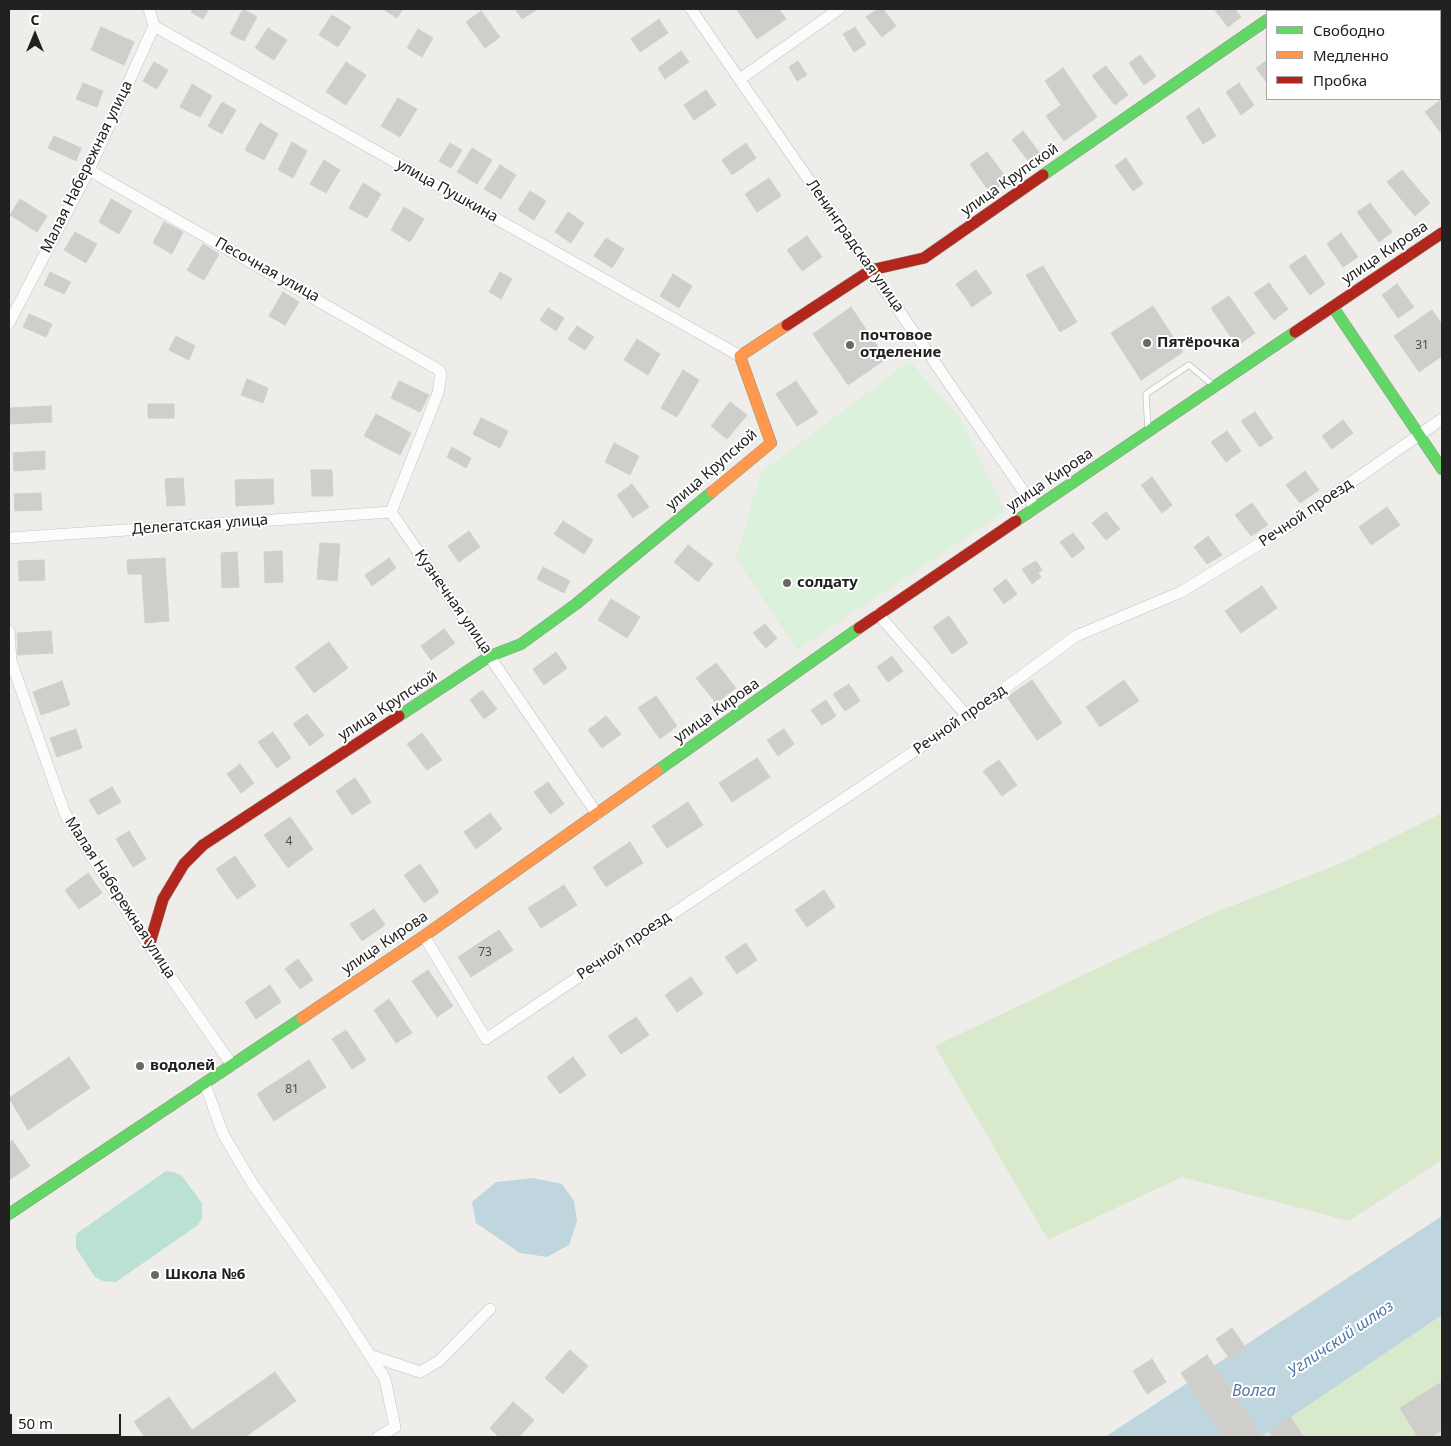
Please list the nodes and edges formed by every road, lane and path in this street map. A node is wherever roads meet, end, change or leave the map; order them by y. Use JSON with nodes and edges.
{"nodes":[{"id":1,"x":149,"y":9,"type":"edge"},
{"id":2,"x":691,"y":9,"type":"edge"},
{"id":3,"x":839,"y":9,"type":"edge"},
{"id":4,"x":1266,"y":21,"type":"edge"},
{"id":5,"x":154,"y":26,"type":"junction"},
{"id":6,"x":740,"y":79,"type":"junction"},
{"id":7,"x":89,"y":170,"type":"junction"},
{"id":8,"x":1442,"y":232,"type":"edge"},
{"id":9,"x":871,"y":270,"type":"junction"},
{"id":10,"x":1332,"y":307,"type":"junction"},
{"id":11,"x":9,"y":323,"type":"edge"},
{"id":12,"x":740,"y":356,"type":"junction"},
{"id":13,"x":1214,"y":386,"type":"junction"},
{"id":14,"x":1442,"y":419,"type":"edge"},
{"id":15,"x":1148,"y":431,"type":"junction"},
{"id":16,"x":1419,"y":435,"type":"junction"},
{"id":17,"x":1442,"y":469,"type":"edge"},
{"id":18,"x":1035,"y":508,"type":"junction"},
{"id":19,"x":391,"y":512,"type":"junction"},
{"id":20,"x":9,"y":538,"type":"edge"},
{"id":21,"x":878,"y":614,"type":"junction"},
{"id":22,"x":9,"y":631,"type":"edge"},
{"id":23,"x":490,"y":656,"type":"junction"},
{"id":24,"x":967,"y":716,"type":"junction"},
{"id":25,"x":598,"y":814,"type":"junction"},
{"id":26,"x":424,"y":936,"type":"junction"},
{"id":27,"x":149,"y":946,"type":"junction"},
{"id":28,"x":232,"y":1065,"type":"junction"},
{"id":29,"x":205,"y":1084,"type":"junction"},
{"id":30,"x":9,"y":1214,"type":"edge"},
{"id":31,"x":490,"y":1309,"type":"dead end"},
{"id":32,"x":372,"y":1356,"type":"junction"},
{"id":33,"x":378,"y":1437,"type":"edge"}],
"edges":[{"from":1,"to":5,"type":"street"},
{"from":2,"to":6,"type":"street","name":"Ленинградская улица"},
{"from":3,"to":6,"type":"street"},
{"from":4,"to":9,"type":"street","name":"улица Крупской"},
{"from":5,"to":7,"type":"street","name":"Малая Набережная улица"},
{"from":5,"to":12,"type":"street","name":"улица Пушкина"},
{"from":6,"to":9,"type":"street","name":"Ленинградская улица"},
{"from":7,"to":11,"type":"street","name":"Малая Набережная улица"},
{"from":7,"to":19,"type":"street","name":"Песочная улица"},
{"from":8,"to":10,"type":"street","name":"улица Кирова"},
{"from":9,"to":12,"type":"street","name":"улица Крупской"},
{"from":9,"to":18,"type":"street","name":"Ленинградская улица"},
{"from":10,"to":13,"type":"street","name":"улица Кирова"},
{"from":10,"to":16,"type":"street"},
{"from":12,"to":23,"type":"street","name":"улица Крупской"},
{"from":13,"to":15,"type":"street","name":"улица Кирова"},
{"from":13,"to":15,"type":"lane"},
{"from":14,"to":16,"type":"street","name":"Речной проезд"},
{"from":15,"to":18,"type":"street","name":"улица Кирова"},
{"from":16,"to":17,"type":"street"},
{"from":16,"to":24,"type":"street","name":"Речной проезд"},
{"from":18,"to":21,"type":"street","name":"улица Кирова"},
{"from":19,"to":20,"type":"street","name":"Делегатская улица"},
{"from":19,"to":23,"type":"street","name":"Кузнечная улица"},
{"from":21,"to":24,"type":"street"},
{"from":21,"to":25,"type":"street","name":"улица Кирова"},
{"from":22,"to":27,"type":"street","name":"Малая Набережная улица"},
{"from":23,"to":25,"type":"street","name":"Кузнечная улица"},
{"from":23,"to":27,"type":"street","name":"улица Крупской"},
{"from":24,"to":26,"type":"street","name":"Речной проезд"},
{"from":25,"to":26,"type":"street","name":"улица Кирова"},
{"from":26,"to":28,"type":"street","name":"улица Кирова"},
{"from":27,"to":28,"type":"street","name":"Малая Набережная улица"},
{"from":28,"to":29,"type":"street","name":"улица Кирова"},
{"from":29,"to":30,"type":"street","name":"улица Кирова"},
{"from":29,"to":32,"type":"street"},
{"from":31,"to":32,"type":"street"},
{"from":32,"to":33,"type":"street"}]}
